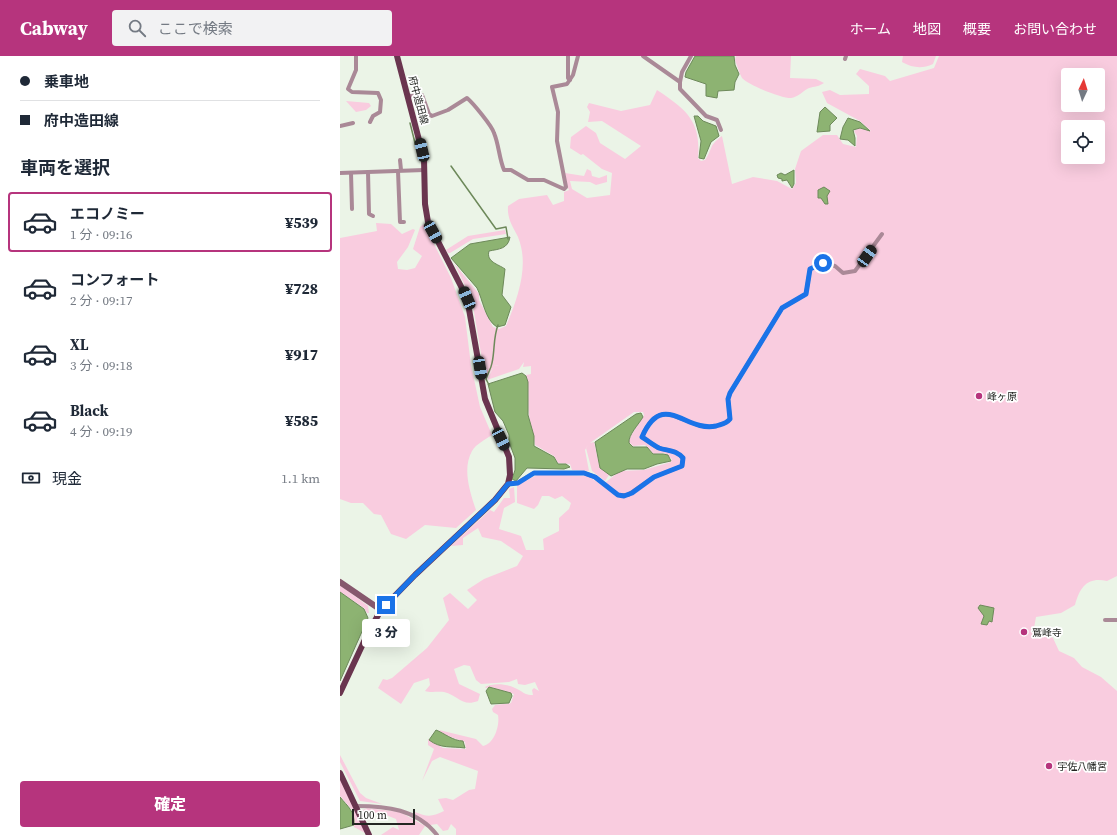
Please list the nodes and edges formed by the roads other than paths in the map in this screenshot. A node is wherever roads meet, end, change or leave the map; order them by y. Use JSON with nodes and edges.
{"nodes":[{"id":1,"x":356,"y":56,"type":"edge"},
{"id":2,"x":397,"y":56,"type":"edge"},
{"id":3,"x":568,"y":56,"type":"edge"},
{"id":4,"x":578,"y":56,"type":"edge"},
{"id":5,"x":644,"y":56,"type":"edge"},
{"id":6,"x":691,"y":56,"type":"edge"},
{"id":7,"x":570,"y":80,"type":"junction"},
{"id":8,"x":680,"y":82,"type":"junction"},
{"id":9,"x":408,"y":96,"type":"junction"},
{"id":10,"x":370,"y":122,"type":"dead end"},
{"id":11,"x":353,"y":123,"type":"dead end"},
{"id":12,"x":340,"y":126,"type":"edge"},
{"id":13,"x":721,"y":130,"type":"dead end"},
{"id":14,"x":400,"y":160,"type":"dead end"},
{"id":15,"x":424,"y":170,"type":"junction"},
{"id":16,"x":399,"y":171,"type":"junction"},
{"id":17,"x":368,"y":172,"type":"junction"},
{"id":18,"x":340,"y":173,"type":"edge"},
{"id":19,"x":351,"y":173,"type":"junction"},
{"id":20,"x":352,"y":209,"type":"dead end"},
{"id":21,"x":373,"y":216,"type":"dead end"},
{"id":22,"x":404,"y":222,"type":"dead end"},
{"id":23,"x":882,"y":234,"type":"dead end"},
{"id":24,"x":508,"y":484,"type":"junction"},
{"id":25,"x":340,"y":582,"type":"edge"},
{"id":26,"x":381,"y":610,"type":"junction"},
{"id":27,"x":1105,"y":620,"type":"dead end"},
{"id":28,"x":1117,"y":620,"type":"edge"},
{"id":29,"x":340,"y":693,"type":"edge"},
{"id":30,"x":340,"y":773,"type":"edge"},
{"id":31,"x":356,"y":806,"type":"junction"},
{"id":32,"x":369,"y":835,"type":"edge"},
{"id":33,"x":437,"y":835,"type":"edge"}],
"edges":[{"from":1,"to":10,"type":"street"},
{"from":2,"to":9,"type":"main road","name":"府中造田線"},
{"from":3,"to":7,"type":"street"},
{"from":4,"to":7,"type":"street"},
{"from":5,"to":8,"type":"street"},
{"from":6,"to":8,"type":"street"},
{"from":7,"to":9,"type":"street"},
{"from":8,"to":13,"type":"street"},
{"from":9,"to":15,"type":"main road","name":"府中造田線"},
{"from":11,"to":12,"type":"street"},
{"from":14,"to":16,"type":"street"},
{"from":15,"to":16,"type":"street"},
{"from":15,"to":24,"type":"main road","name":"府中造田線"},
{"from":16,"to":17,"type":"street"},
{"from":16,"to":22,"type":"street"},
{"from":17,"to":19,"type":"street"},
{"from":17,"to":21,"type":"street"},
{"from":18,"to":19,"type":"street"},
{"from":19,"to":20,"type":"street"},
{"from":23,"to":24,"type":"street"},
{"from":24,"to":26,"type":"main road"},
{"from":25,"to":26,"type":"street"},
{"from":26,"to":29,"type":"main road"},
{"from":27,"to":28,"type":"street"},
{"from":30,"to":31,"type":"main road"},
{"from":31,"to":32,"type":"main road"},
{"from":31,"to":33,"type":"street"}]}
